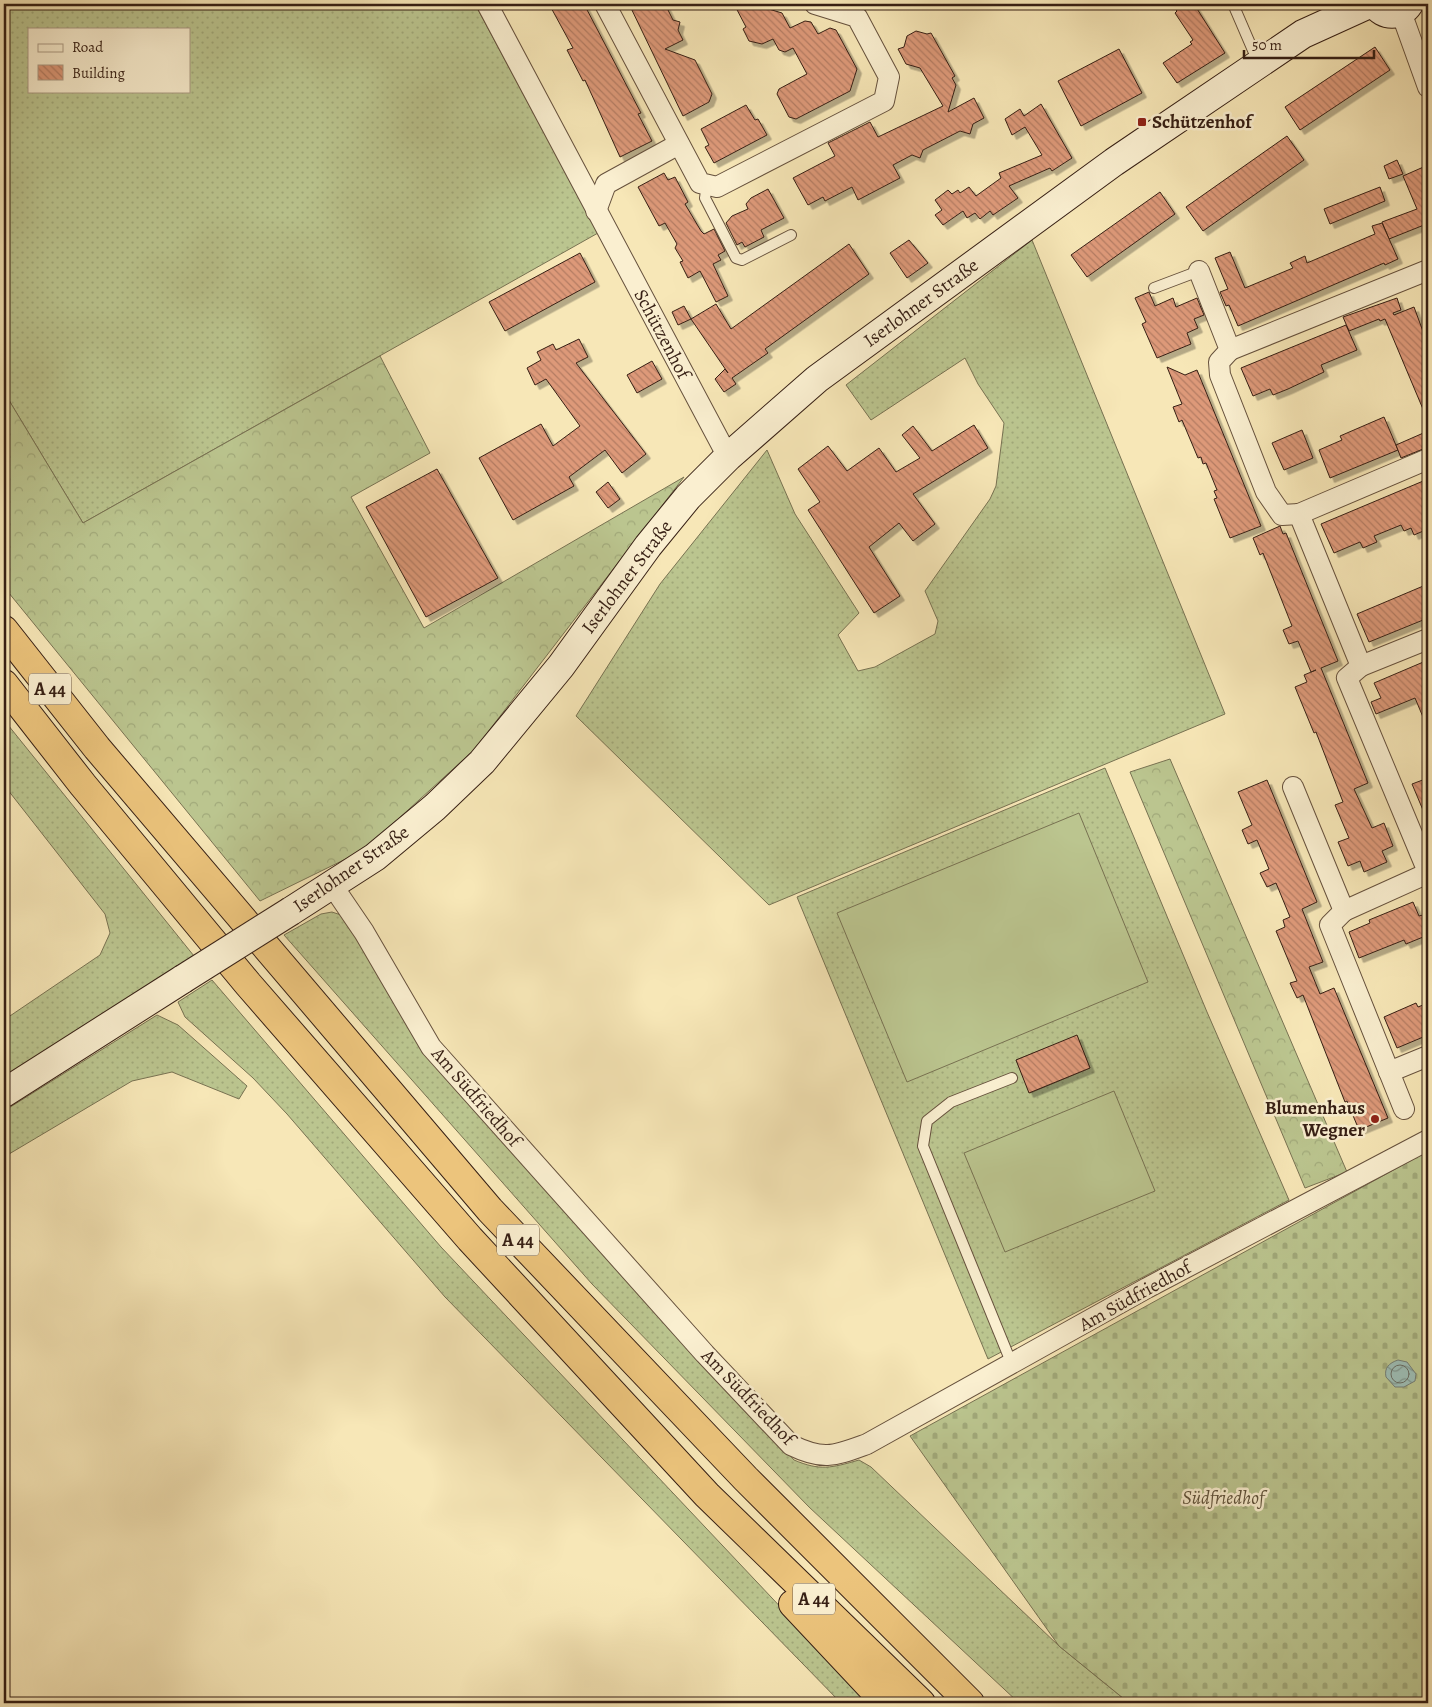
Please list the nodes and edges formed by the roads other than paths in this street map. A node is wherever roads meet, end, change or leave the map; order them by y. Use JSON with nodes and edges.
{"nodes":[{"id":1,"x":487,"y":4,"type":"edge"},
{"id":2,"x":605,"y":4,"type":"edge"},
{"id":3,"x":814,"y":4,"type":"edge"},
{"id":4,"x":1233,"y":4,"type":"edge"},
{"id":5,"x":1369,"y":4,"type":"edge"},
{"id":6,"x":1375,"y":4,"type":"edge"},
{"id":7,"x":1405,"y":8,"type":"edge"},
{"id":8,"x":1259,"y":65,"type":"junction"},
{"id":9,"x":1428,"y":87,"type":"edge"},
{"id":10,"x":679,"y":144,"type":"junction"},
{"id":11,"x":707,"y":184,"type":"junction"},
{"id":12,"x":596,"y":211,"type":"junction"},
{"id":13,"x":791,"y":235,"type":"dead end"},
{"id":14,"x":1428,"y":270,"type":"edge"},
{"id":15,"x":1199,"y":271,"type":"joint"},
{"id":16,"x":1154,"y":288,"type":"dead end"},
{"id":17,"x":1230,"y":350,"type":"junction"},
{"id":18,"x":728,"y":457,"type":"junction"},
{"id":19,"x":1428,"y":459,"type":"edge"},
{"id":20,"x":1299,"y":514,"type":"junction"},
{"id":21,"x":4,"y":630,"type":"edge"},
{"id":22,"x":1428,"y":639,"type":"edge"},
{"id":23,"x":1361,"y":666,"type":"junction"},
{"id":24,"x":4,"y":684,"type":"edge"},
{"id":25,"x":1293,"y":788,"type":"dead end"},
{"id":26,"x":1422,"y":836,"type":"edge"},
{"id":27,"x":1428,"y":873,"type":"edge"},
{"id":28,"x":332,"y":885,"type":"junction"},
{"id":29,"x":1344,"y":911,"type":"junction"},
{"id":30,"x":1428,"y":1056,"type":"edge"},
{"id":31,"x":1389,"y":1072,"type":"junction"},
{"id":32,"x":1012,"y":1078,"type":"dead end"},
{"id":33,"x":4,"y":1093,"type":"edge"},
{"id":34,"x":1404,"y":1109,"type":"dead end"},
{"id":35,"x":1428,"y":1140,"type":"edge"},
{"id":36,"x":1011,"y":1362,"type":"junction"},
{"id":37,"x":707,"y":1495,"type":"junction"},
{"id":38,"x":886,"y":1703,"type":"edge"},
{"id":39,"x":920,"y":1703,"type":"edge"},
{"id":40,"x":970,"y":1703,"type":"edge"}],
"edges":[{"from":1,"to":12,"type":"street","name":"Schützenhof"},
{"from":2,"to":10,"type":"street"},
{"from":3,"to":11,"type":"street"},
{"from":4,"to":8,"type":"lane"},
{"from":5,"to":8,"type":"main road","name":"Iserlohner Straße"},
{"from":6,"to":7,"type":"main road"},
{"from":7,"to":9,"type":"street"},
{"from":8,"to":18,"type":"main road","name":"Iserlohner Straße"},
{"from":10,"to":11,"type":"street"},
{"from":10,"to":12,"type":"street"},
{"from":11,"to":13,"type":"lane"},
{"from":12,"to":18,"type":"street","name":"Schützenhof"},
{"from":14,"to":17,"type":"street"},
{"from":15,"to":16,"type":"lane"},
{"from":15,"to":17,"type":"street"},
{"from":17,"to":20,"type":"street"},
{"from":18,"to":28,"type":"main road","name":"Iserlohner Straße"},
{"from":19,"to":20,"type":"street"},
{"from":20,"to":23,"type":"street"},
{"from":21,"to":40,"type":"highway","number":"A 44"},
{"from":22,"to":23,"type":"street"},
{"from":23,"to":26,"type":"street"},
{"from":24,"to":37,"type":"highway","number":"A 44"},
{"from":25,"to":29,"type":"street"},
{"from":26,"to":27,"type":"street"},
{"from":27,"to":29,"type":"street"},
{"from":28,"to":33,"type":"main road","name":"Iserlohner Straße","bridge":true},
{"from":28,"to":36,"type":"street","name":"Am Südfriedhof"},
{"from":29,"to":31,"type":"street"},
{"from":30,"to":31,"type":"street"},
{"from":31,"to":34,"type":"street"},
{"from":32,"to":36,"type":"lane"},
{"from":35,"to":36,"type":"street","name":"Am Südfriedhof"},
{"from":37,"to":38,"type":"highway"},
{"from":37,"to":39,"type":"highway","number":"A 44"}]}
